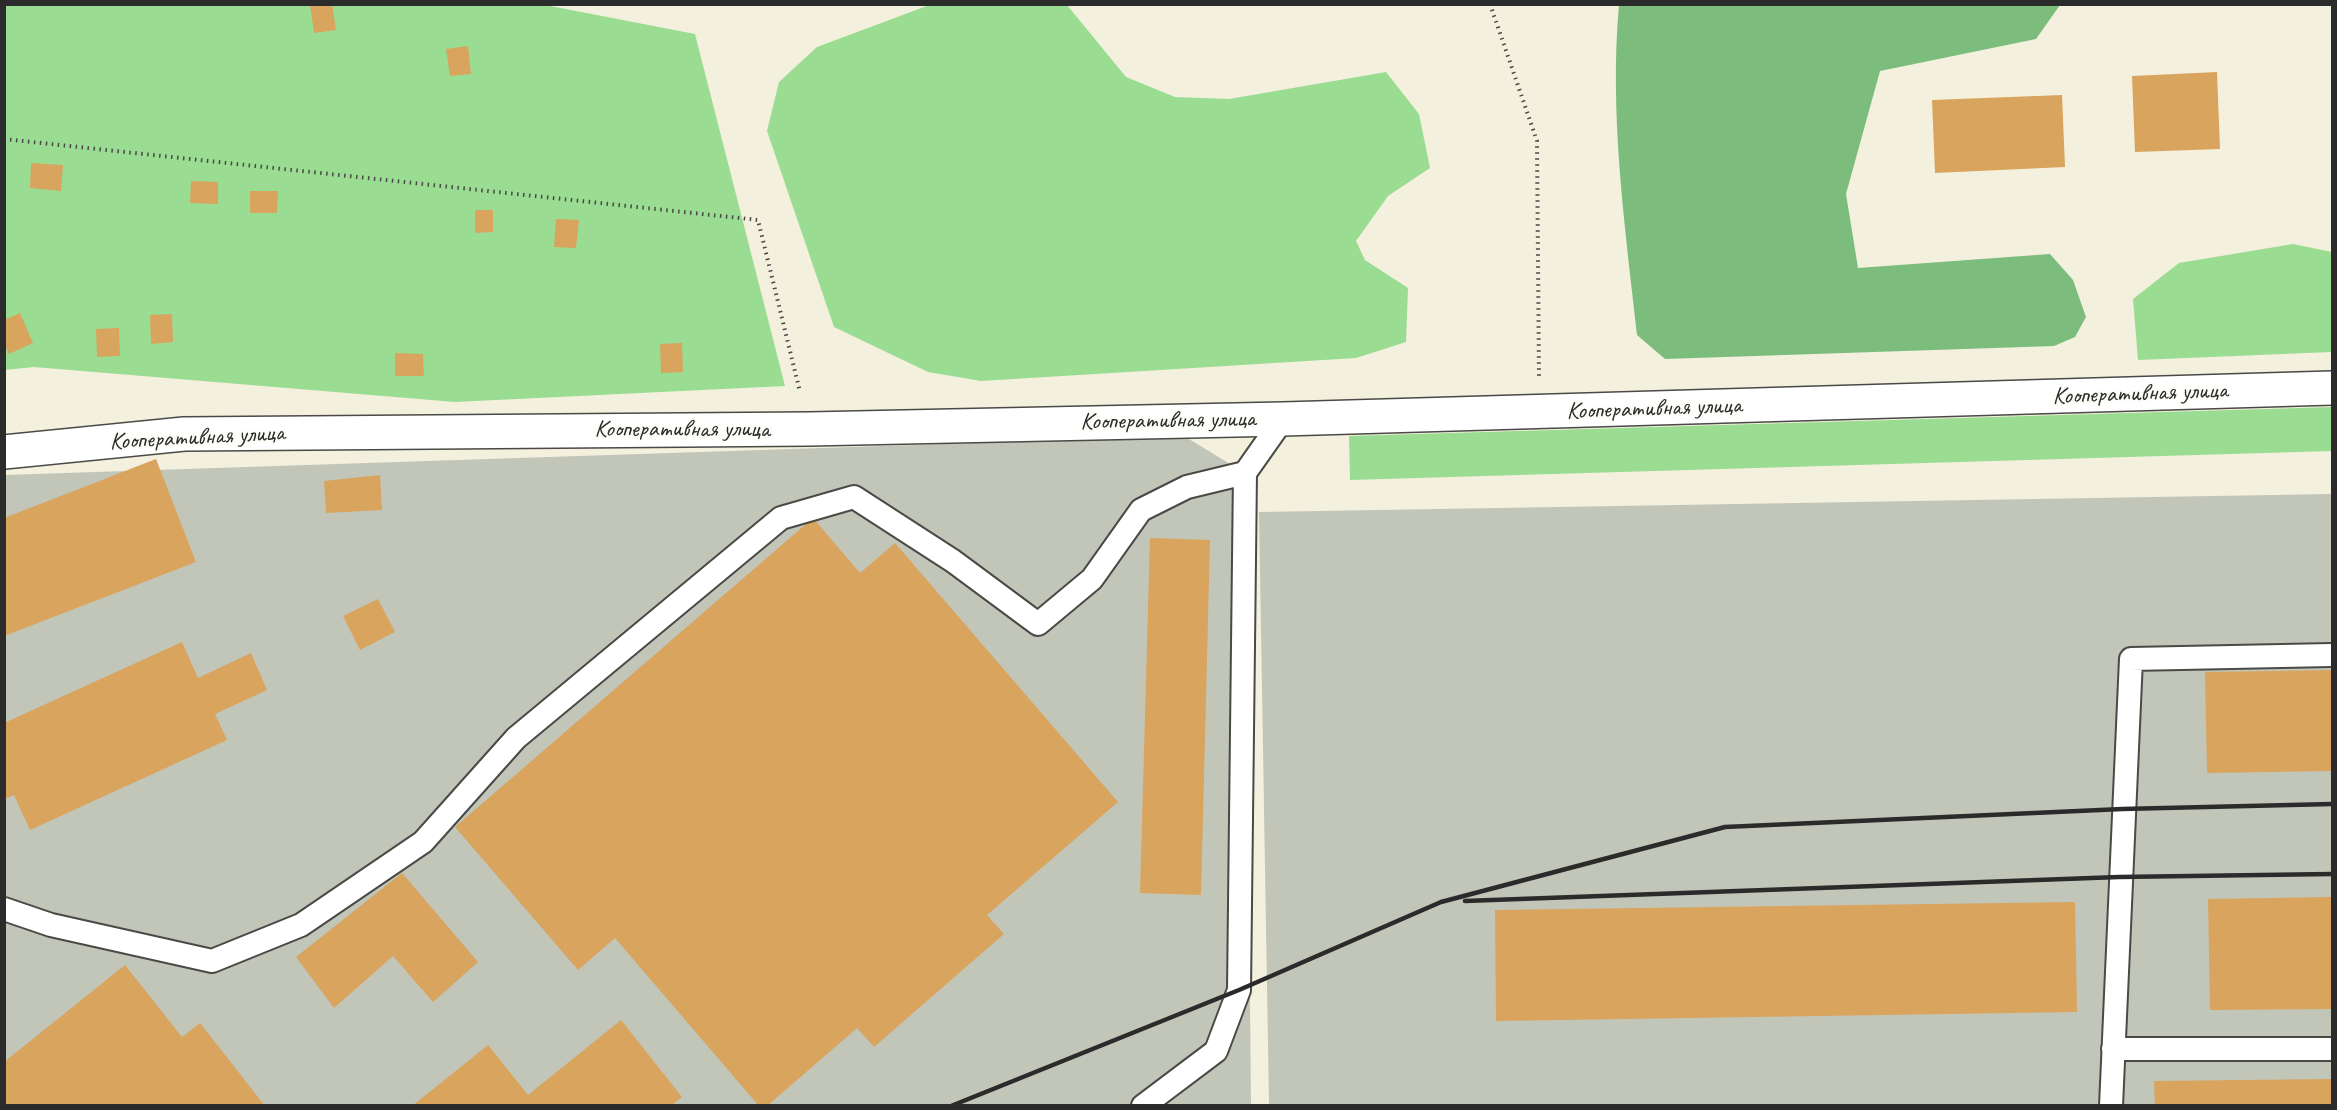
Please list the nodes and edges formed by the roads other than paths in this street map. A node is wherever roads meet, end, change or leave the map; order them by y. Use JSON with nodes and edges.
{"nodes":[{"id":1,"x":2332,"y":388,"type":"edge"},
{"id":2,"x":1283,"y":419,"type":"junction"},
{"id":3,"x":4,"y":452,"type":"edge"},
{"id":4,"x":1245,"y":473,"type":"junction"},
{"id":5,"x":2332,"y":655,"type":"edge"},
{"id":6,"x":4,"y":909,"type":"edge"},
{"id":7,"x":2114,"y":1049,"type":"junction"},
{"id":8,"x":2332,"y":1049,"type":"edge"},
{"id":9,"x":1143,"y":1106,"type":"edge"},
{"id":10,"x":2110,"y":1106,"type":"edge"}],
"edges":[{"from":1,"to":2,"type":"street","name":"Кооперативная улица"},
{"from":2,"to":3,"type":"street","name":"Кооперативная улица"},
{"from":2,"to":4,"type":"lane"},
{"from":4,"to":6,"type":"lane"},
{"from":4,"to":9,"type":"lane"},
{"from":5,"to":7,"type":"lane"},
{"from":7,"to":8,"type":"lane"},
{"from":7,"to":10,"type":"lane"}]}
